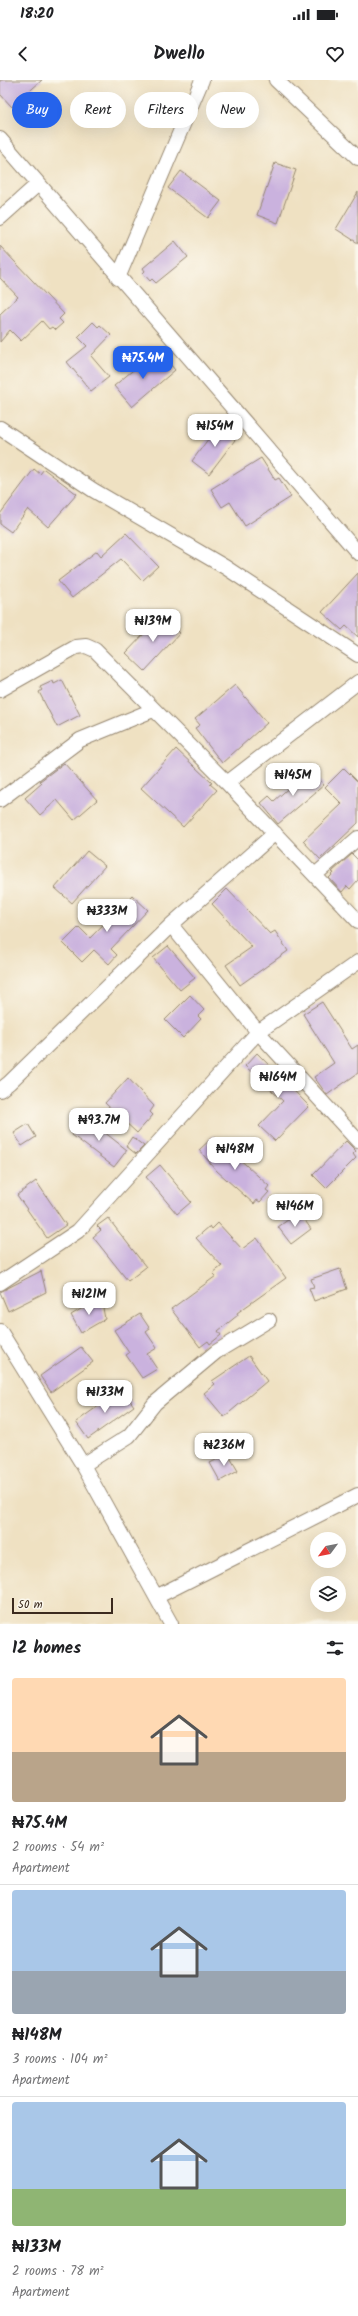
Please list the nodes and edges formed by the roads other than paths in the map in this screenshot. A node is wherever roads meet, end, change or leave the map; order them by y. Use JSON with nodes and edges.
{"nodes":[{"id":1,"x":202,"y":80,"type":"edge"},
{"id":2,"x":276,"y":80,"type":"edge"},
{"id":3,"x":0,"y":139,"type":"edge"},
{"id":4,"x":358,"y":158,"type":"edge"},
{"id":5,"x":38,"y":184,"type":"junction"},
{"id":6,"x":0,"y":218,"type":"edge"},
{"id":7,"x":118,"y":278,"type":"junction"},
{"id":8,"x":0,"y":428,"type":"edge"},
{"id":9,"x":358,"y":553,"type":"edge"},
{"id":10,"x":358,"y":655,"type":"edge"},
{"id":11,"x":358,"y":682,"type":"edge"},
{"id":12,"x":0,"y":690,"type":"edge"},
{"id":13,"x":153,"y":710,"type":"junction"},
{"id":14,"x":227,"y":783,"type":"junction"},
{"id":15,"x":0,"y":800,"type":"edge"},
{"id":16,"x":275,"y":833,"type":"junction"},
{"id":17,"x":358,"y":838,"type":"edge"},
{"id":18,"x":315,"y":875,"type":"junction"},
{"id":19,"x":358,"y":921,"type":"edge"},
{"id":20,"x":170,"y":925,"type":"junction"},
{"id":21,"x":358,"y":962,"type":"edge"},
{"id":22,"x":258,"y":1032,"type":"junction"},
{"id":23,"x":0,"y":1090,"type":"edge"},
{"id":24,"x":358,"y":1141,"type":"edge"},
{"id":25,"x":0,"y":1283,"type":"edge"},
{"id":26,"x":269,"y":1320,"type":"dead end"},
{"id":27,"x":0,"y":1331,"type":"edge"},
{"id":28,"x":84,"y":1465,"type":"junction"},
{"id":29,"x":358,"y":1495,"type":"edge"},
{"id":30,"x":156,"y":1597,"type":"junction"},
{"id":31,"x":171,"y":1624,"type":"edge"}],
"edges":[{"from":1,"to":7,"type":"street"},
{"from":2,"to":4,"type":"street"},
{"from":3,"to":5,"type":"street"},
{"from":5,"to":6,"type":"street"},
{"from":5,"to":7,"type":"street"},
{"from":7,"to":9,"type":"street"},
{"from":8,"to":10,"type":"street"},
{"from":11,"to":14,"type":"street"},
{"from":12,"to":13,"type":"street"},
{"from":13,"to":14,"type":"street"},
{"from":13,"to":15,"type":"street"},
{"from":14,"to":16,"type":"street"},
{"from":16,"to":18,"type":"street"},
{"from":16,"to":20,"type":"street"},
{"from":17,"to":18,"type":"street"},
{"from":18,"to":19,"type":"street"},
{"from":20,"to":22,"type":"street"},
{"from":20,"to":23,"type":"street"},
{"from":21,"to":22,"type":"street"},
{"from":22,"to":24,"type":"street"},
{"from":22,"to":25,"type":"street"},
{"from":26,"to":28,"type":"street"},
{"from":27,"to":28,"type":"street"},
{"from":28,"to":30,"type":"street"},
{"from":29,"to":30,"type":"street"},
{"from":30,"to":31,"type":"street"}]}
